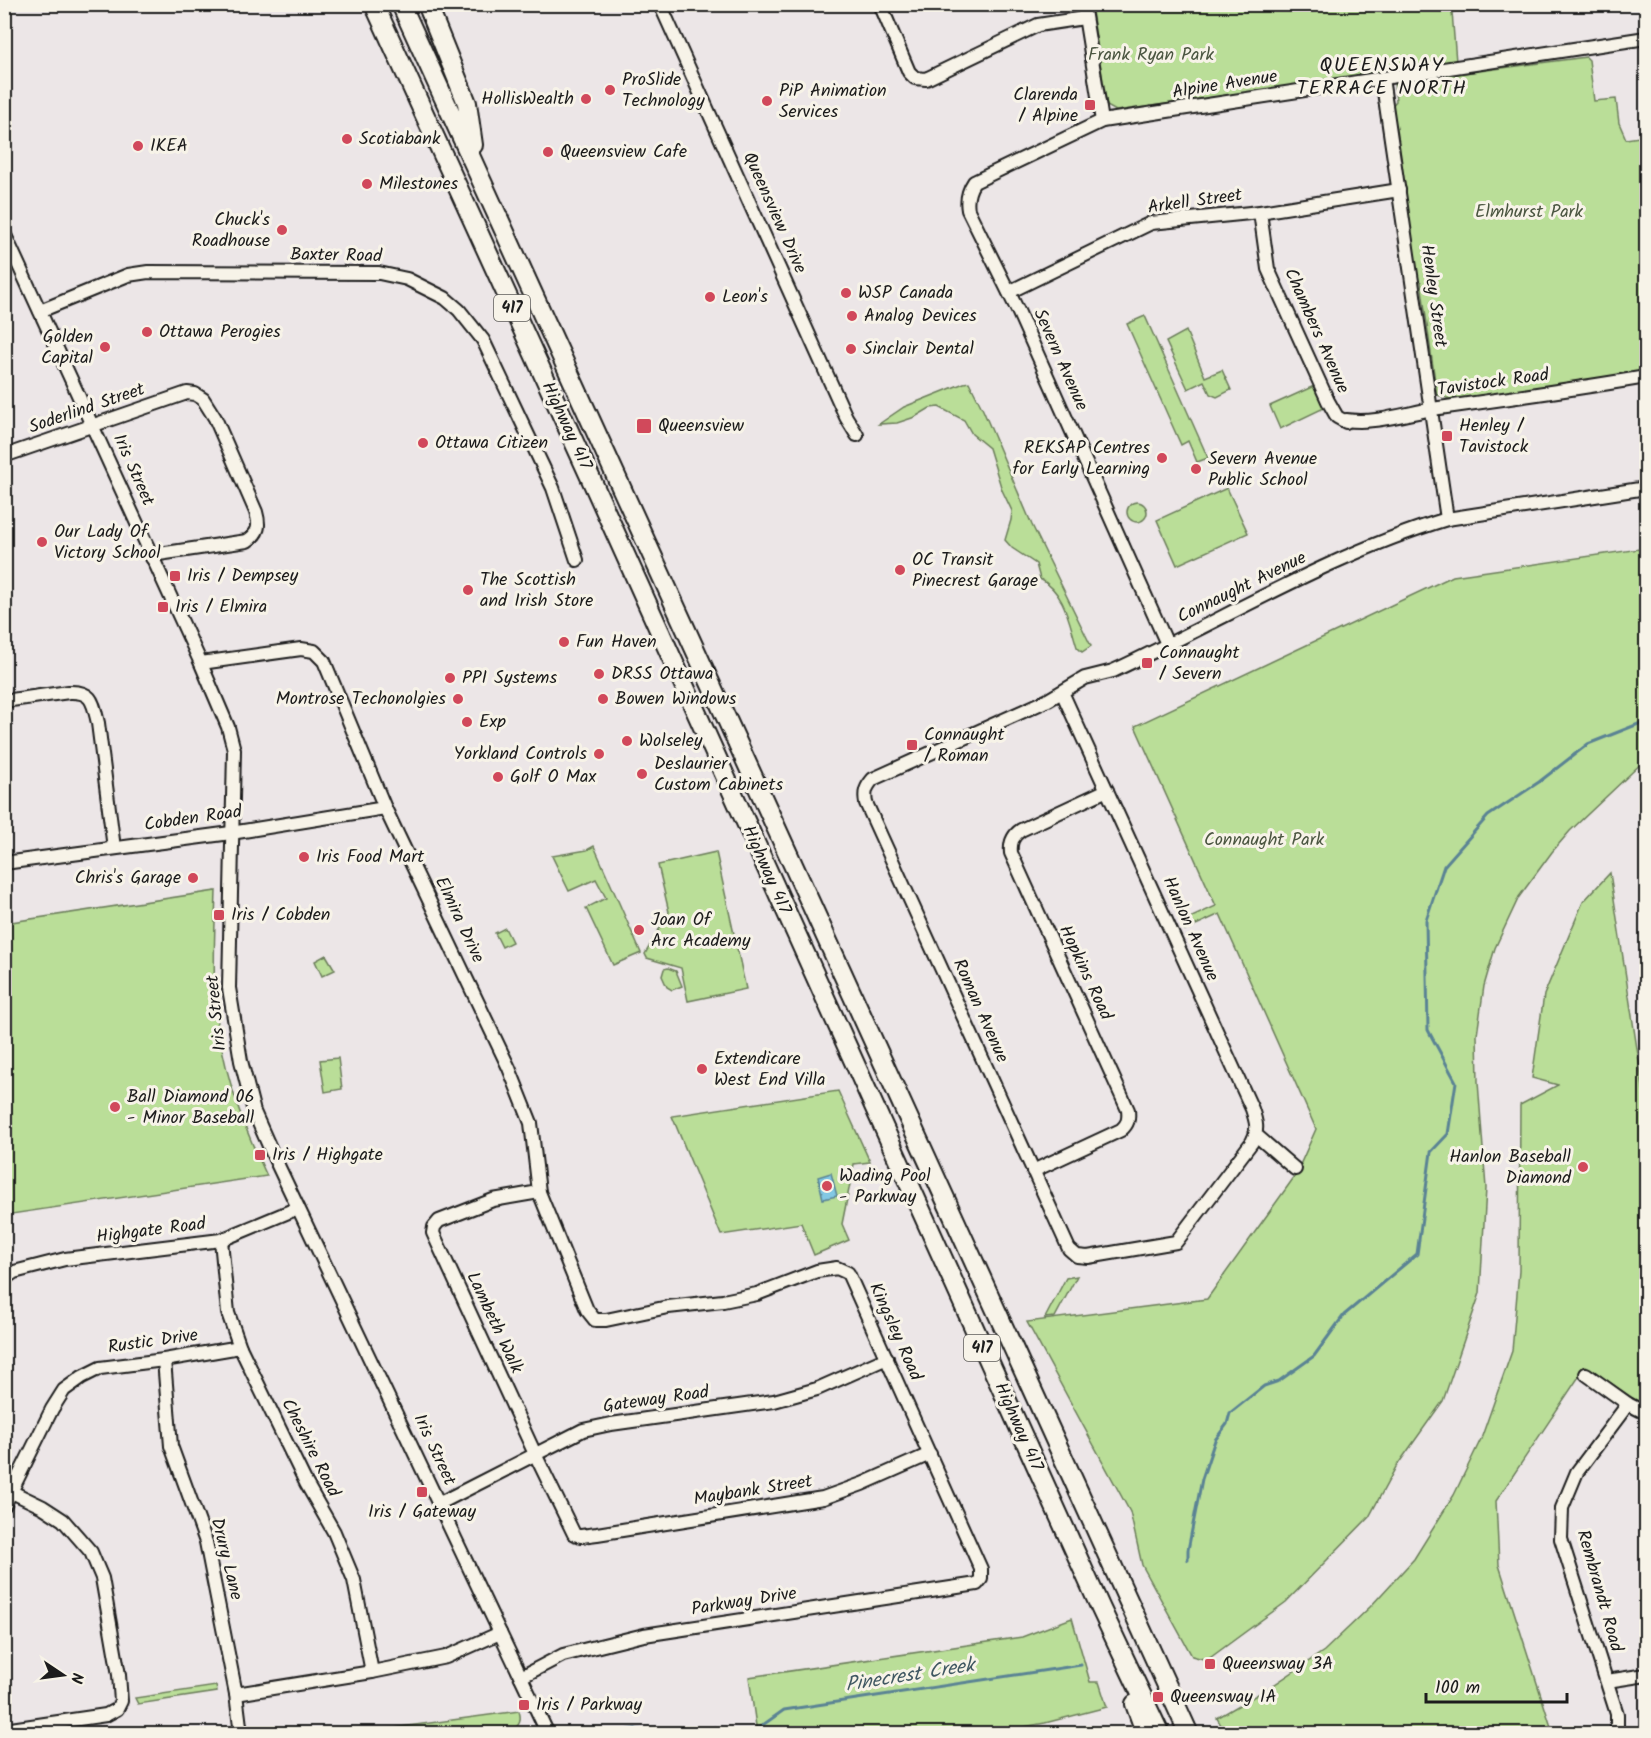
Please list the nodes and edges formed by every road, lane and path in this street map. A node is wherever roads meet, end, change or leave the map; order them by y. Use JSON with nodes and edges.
{"nodes":[{"id":1,"x":362,"y":4,"type":"edge"},
{"id":2,"x":374,"y":4,"type":"edge"},
{"id":3,"x":402,"y":4,"type":"edge"},
{"id":4,"x":427,"y":4,"type":"edge"},
{"id":5,"x":660,"y":4,"type":"edge"},
{"id":6,"x":880,"y":4,"type":"edge"},
{"id":7,"x":1083,"y":4,"type":"edge"},
{"id":8,"x":1084,"y":18,"type":"junction"},
{"id":9,"x":1647,"y":38,"type":"edge"},
{"id":10,"x":1382,"y":78,"type":"junction"},
{"id":11,"x":1102,"y":121,"type":"junction"},
{"id":12,"x":433,"y":137,"type":"junction"},
{"id":13,"x":475,"y":164,"type":"junction"},
{"id":14,"x":1398,"y":190,"type":"junction"},
{"id":15,"x":969,"y":191,"type":"joint"},
{"id":16,"x":1260,"y":212,"type":"junction"},
{"id":17,"x":4,"y":233,"type":"edge"},
{"id":18,"x":1009,"y":292,"type":"junction"},
{"id":19,"x":40,"y":311,"type":"junction"},
{"id":20,"x":1647,"y":377,"type":"edge"},
{"id":21,"x":1431,"y":410,"type":"junction"},
{"id":22,"x":1346,"y":422,"type":"joint"},
{"id":23,"x":94,"y":427,"type":"junction"},
{"id":24,"x":857,"y":435,"type":"dead end"},
{"id":25,"x":4,"y":456,"type":"edge"},
{"id":26,"x":1647,"y":488,"type":"edge"},
{"id":27,"x":1447,"y":519,"type":"junction"},
{"id":28,"x":153,"y":558,"type":"junction"},
{"id":29,"x":577,"y":560,"type":"dead end"},
{"id":30,"x":1167,"y":644,"type":"junction"},
{"id":31,"x":201,"y":663,"type":"junction"},
{"id":32,"x":1062,"y":692,"type":"junction"},
{"id":33,"x":4,"y":701,"type":"edge"},
{"id":34,"x":873,"y":779,"type":"joint"},
{"id":35,"x":1107,"y":790,"type":"junction"},
{"id":36,"x":386,"y":807,"type":"junction"},
{"id":37,"x":231,"y":833,"type":"junction"},
{"id":38,"x":114,"y":848,"type":"junction"},
{"id":39,"x":4,"y":863,"type":"edge"},
{"id":40,"x":1256,"y":1135,"type":"junction"},
{"id":41,"x":1294,"y":1170,"type":"dead end"},
{"id":42,"x":1033,"y":1171,"type":"junction"},
{"id":43,"x":539,"y":1192,"type":"junction"},
{"id":44,"x":298,"y":1208,"type":"junction"},
{"id":45,"x":221,"y":1240,"type":"junction"},
{"id":46,"x":4,"y":1279,"type":"edge"},
{"id":47,"x":592,"y":1317,"type":"joint"},
{"id":48,"x":240,"y":1347,"type":"junction"},
{"id":49,"x":887,"y":1358,"type":"junction"},
{"id":50,"x":164,"y":1360,"type":"junction"},
{"id":51,"x":1586,"y":1374,"type":"dead end"},
{"id":52,"x":1628,"y":1404,"type":"junction"},
{"id":53,"x":1647,"y":1413,"type":"edge"},
{"id":54,"x":535,"y":1454,"type":"junction"},
{"id":55,"x":930,"y":1454,"type":"junction"},
{"id":56,"x":12,"y":1492,"type":"junction"},
{"id":57,"x":440,"y":1503,"type":"junction"},
{"id":58,"x":4,"y":1506,"type":"edge"},
{"id":59,"x":574,"y":1534,"type":"joint"},
{"id":60,"x":978,"y":1582,"type":"joint"},
{"id":61,"x":500,"y":1633,"type":"junction"},
{"id":62,"x":372,"y":1672,"type":"junction"},
{"id":63,"x":1647,"y":1675,"type":"edge"},
{"id":64,"x":521,"y":1677,"type":"junction"},
{"id":65,"x":1607,"y":1681,"type":"junction"},
{"id":66,"x":1135,"y":1690,"type":"junction"},
{"id":67,"x":236,"y":1694,"type":"junction"},
{"id":68,"x":4,"y":1730,"type":"edge"},
{"id":69,"x":241,"y":1734,"type":"edge"},
{"id":70,"x":548,"y":1734,"type":"edge"},
{"id":71,"x":1146,"y":1734,"type":"edge"},
{"id":72,"x":1160,"y":1734,"type":"edge"},
{"id":73,"x":1189,"y":1734,"type":"edge"},
{"id":74,"x":1617,"y":1734,"type":"edge"}],
"edges":[{"from":1,"to":12,"type":"highway"},
{"from":2,"to":12,"type":"highway","name":"Highway 417","number":"417"},
{"from":3,"to":13,"type":"highway","number":"417"},
{"from":4,"to":13,"type":"highway"},
{"from":5,"to":24,"type":"street","name":"Queensview Drive"},
{"from":6,"to":8,"type":"street"},
{"from":7,"to":8,"type":"street"},
{"from":8,"to":11,"type":"street"},
{"from":9,"to":10,"type":"street","name":"Alpine Avenue"},
{"from":10,"to":11,"type":"street","name":"Alpine Avenue"},
{"from":10,"to":14,"type":"street","name":"Henley Street"},
{"from":11,"to":15,"type":"street","name":"Alpine Avenue"},
{"from":12,"to":66,"type":"highway","name":"Highway 417","number":"417"},
{"from":13,"to":73,"type":"highway","number":"417"},
{"from":14,"to":16,"type":"street","name":"Arkell Street"},
{"from":14,"to":21,"type":"street","name":"Henley Street"},
{"from":15,"to":18,"type":"street","name":"Severn Avenue"},
{"from":16,"to":18,"type":"street","name":"Arkell Street"},
{"from":16,"to":22,"type":"street","name":"Chambers Avenue"},
{"from":17,"to":19,"type":"street","name":"Iris Street"},
{"from":18,"to":30,"type":"street","name":"Severn Avenue"},
{"from":19,"to":23,"type":"street","name":"Iris Street"},
{"from":19,"to":29,"type":"street","name":"Baxter Road"},
{"from":20,"to":21,"type":"street","name":"Tavistock Road"},
{"from":21,"to":22,"type":"street","name":"Tavistock Road"},
{"from":21,"to":27,"type":"street","name":"Henley Street"},
{"from":23,"to":25,"type":"street","name":"Soderlind Street"},
{"from":23,"to":28,"type":"street","name":"Iris Street"},
{"from":23,"to":28,"type":"street","name":"Soderlind Street"},
{"from":26,"to":27,"type":"street","name":"Connaught Avenue"},
{"from":27,"to":30,"type":"street","name":"Connaught Avenue"},
{"from":28,"to":31,"type":"street","name":"Iris Street"},
{"from":30,"to":32,"type":"street","name":"Connaught Avenue"},
{"from":31,"to":36,"type":"street","name":"Elmira Drive"},
{"from":31,"to":37,"type":"street","name":"Iris Street"},
{"from":32,"to":34,"type":"street","name":"Connaught Avenue"},
{"from":32,"to":35,"type":"street","name":"Hanlon Avenue"},
{"from":33,"to":38,"type":"street"},
{"from":34,"to":42,"type":"street","name":"Roman Avenue"},
{"from":35,"to":40,"type":"street","name":"Hanlon Avenue"},
{"from":35,"to":42,"type":"street","name":"Hopkins Road"},
{"from":36,"to":37,"type":"street","name":"Cobden Road"},
{"from":36,"to":43,"type":"street","name":"Elmira Drive"},
{"from":37,"to":38,"type":"street","name":"Cobden Road"},
{"from":37,"to":44,"type":"street","name":"Iris Street"},
{"from":38,"to":39,"type":"street","name":"Cobden Road"},
{"from":40,"to":41,"type":"street"},
{"from":40,"to":42,"type":"street","name":"Roman Avenue"},
{"from":43,"to":47,"type":"street","name":"Elmira Drive"},
{"from":43,"to":54,"type":"street","name":"Lambeth Walk"},
{"from":44,"to":45,"type":"street","name":"Highgate Road"},
{"from":44,"to":57,"type":"street","name":"Iris Street"},
{"from":45,"to":46,"type":"street","name":"Highgate Road"},
{"from":45,"to":48,"type":"street","name":"Cheshire Road"},
{"from":47,"to":49,"type":"street","name":"Kingsley Road"},
{"from":48,"to":50,"type":"street","name":"Rustic Drive"},
{"from":48,"to":62,"type":"street","name":"Cheshire Road"},
{"from":49,"to":54,"type":"street","name":"Gateway Road"},
{"from":49,"to":55,"type":"street","name":"Kingsley Road"},
{"from":50,"to":56,"type":"street","name":"Rustic Drive"},
{"from":50,"to":67,"type":"street","name":"Drury Lane"},
{"from":51,"to":52,"type":"street"},
{"from":52,"to":53,"type":"street"},
{"from":52,"to":65,"type":"street","name":"Rembrandt Road"},
{"from":54,"to":57,"type":"street","name":"Gateway Road"},
{"from":54,"to":59,"type":"street","name":"Lambeth Walk"},
{"from":55,"to":59,"type":"street","name":"Maybank Street"},
{"from":55,"to":60,"type":"street","name":"Kingsley Road"},
{"from":56,"to":58,"type":"street","name":"Rustic Drive"},
{"from":56,"to":68,"type":"street"},
{"from":57,"to":61,"type":"street","name":"Iris Street"},
{"from":60,"to":64,"type":"street","name":"Parkway Drive"},
{"from":61,"to":62,"type":"street"},
{"from":61,"to":64,"type":"street","name":"Iris Street"},
{"from":62,"to":67,"type":"street"},
{"from":63,"to":65,"type":"street"},
{"from":64,"to":70,"type":"street","name":"Iris Street"},
{"from":65,"to":74,"type":"street","name":"Rembrandt Road"},
{"from":66,"to":71,"type":"highway"},
{"from":66,"to":72,"type":"highway"},
{"from":67,"to":69,"type":"street","name":"Drury Lane"}]}
